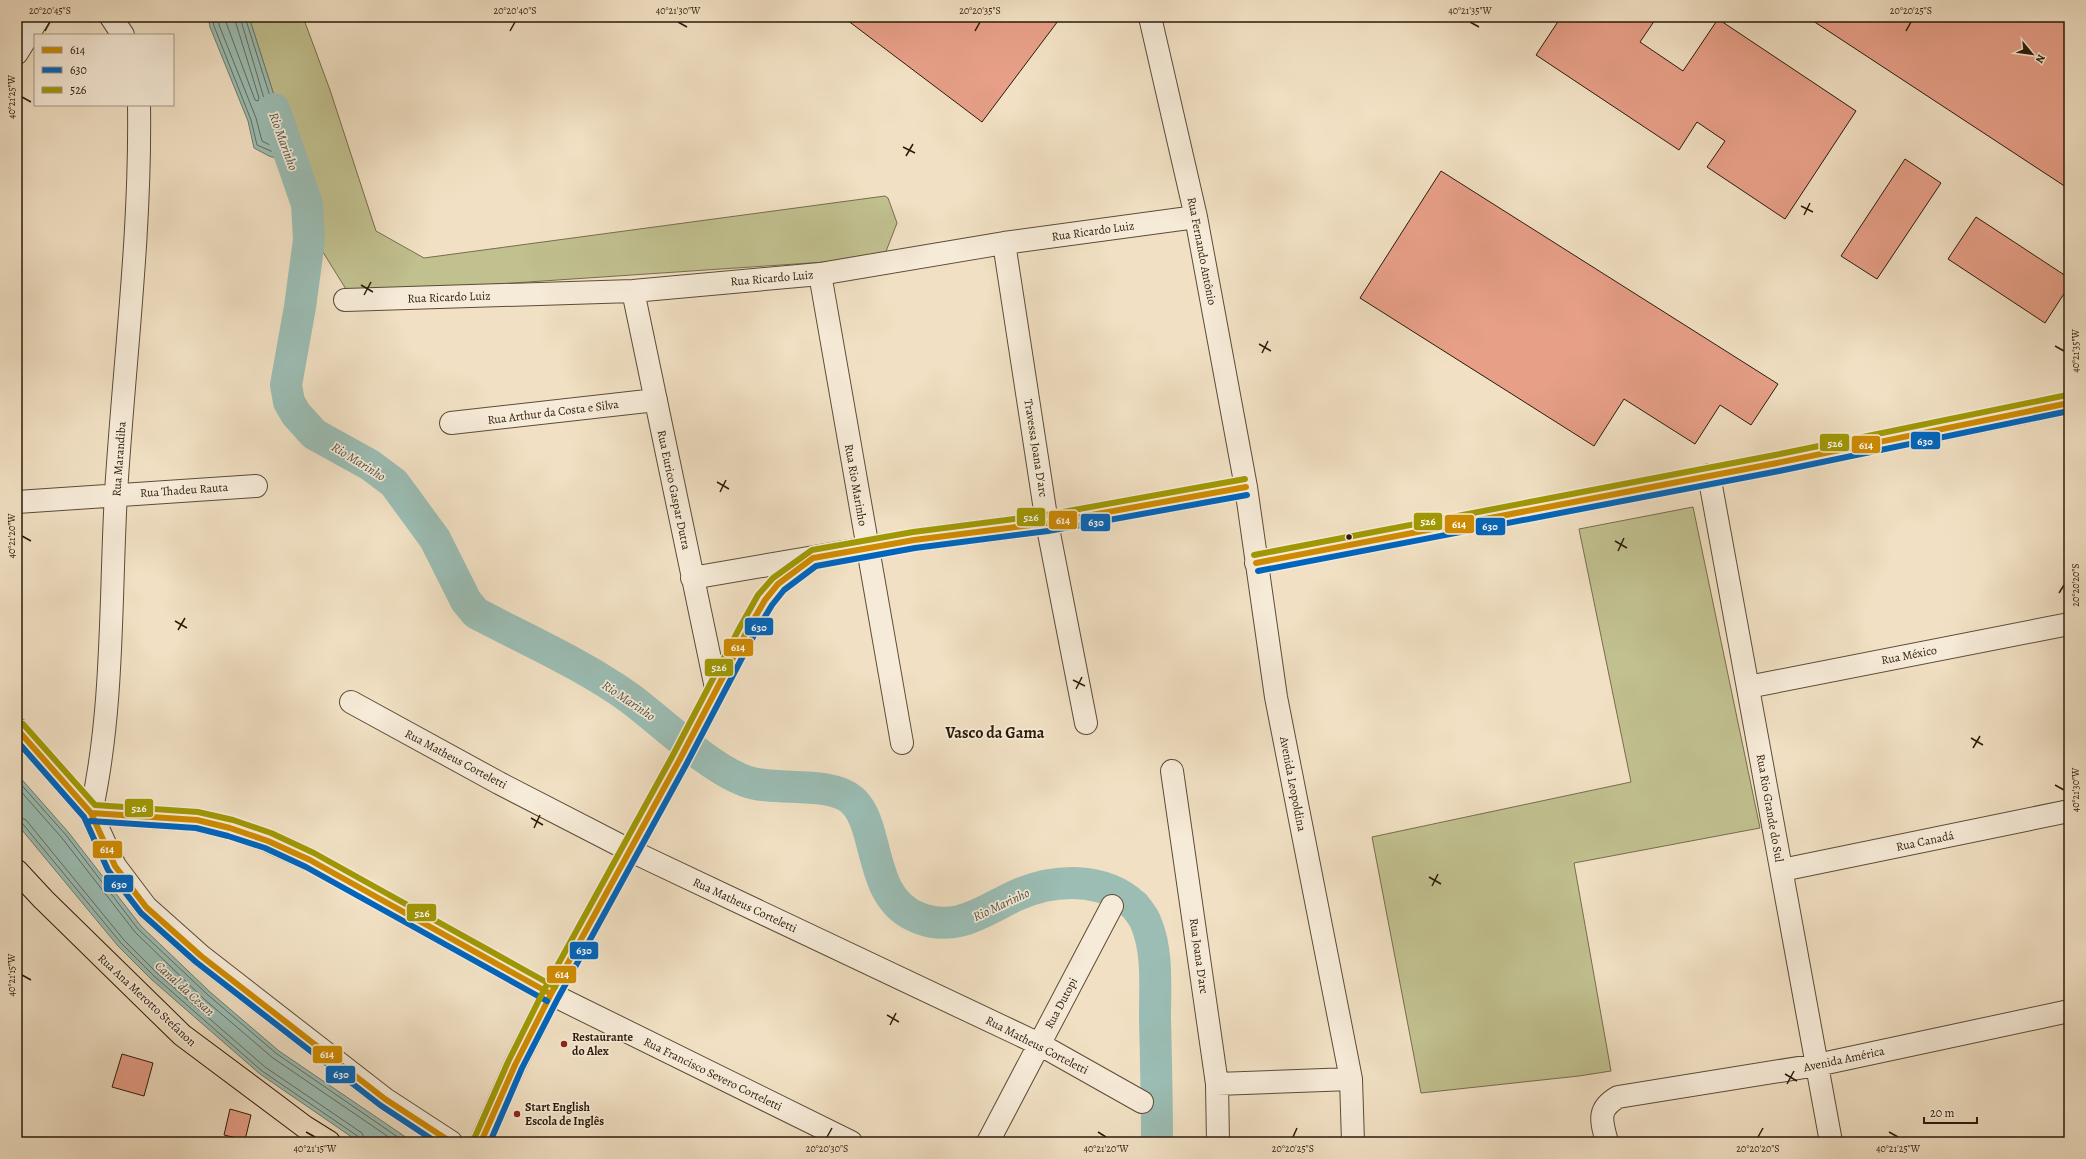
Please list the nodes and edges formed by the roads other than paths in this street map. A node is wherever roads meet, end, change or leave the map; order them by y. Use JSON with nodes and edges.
{"nodes":[{"id":1,"x":39,"y":17,"type":"edge"},
{"id":2,"x":111,"y":17,"type":"edge"},
{"id":3,"x":1150,"y":17,"type":"edge"},
{"id":4,"x":122,"y":34,"type":"edge"},
{"id":5,"x":17,"y":53,"type":"edge"},
{"id":6,"x":139,"y":106,"type":"edge"},
{"id":7,"x":1196,"y":217,"type":"junction"},
{"id":8,"x":1004,"y":243,"type":"junction"},
{"id":9,"x":820,"y":274,"type":"junction"},
{"id":10,"x":634,"y":290,"type":"junction"},
{"id":11,"x":345,"y":300,"type":"dead end"},
{"id":12,"x":656,"y":400,"type":"junction"},
{"id":13,"x":2069,"y":403,"type":"edge"},
{"id":14,"x":451,"y":423,"type":"dead end"},
{"id":15,"x":1709,"y":475,"type":"junction"},
{"id":16,"x":256,"y":486,"type":"dead end"},
{"id":17,"x":1246,"y":487,"type":"junction"},
{"id":18,"x":116,"y":494,"type":"junction"},
{"id":19,"x":17,"y":502,"type":"edge"},
{"id":20,"x":1047,"y":523,"type":"junction"},
{"id":21,"x":867,"y":548,"type":"junction"},
{"id":22,"x":813,"y":558,"type":"junction"},
{"id":23,"x":1256,"y":563,"type":"junction"},
{"id":24,"x":692,"y":578,"type":"junction"},
{"id":25,"x":2069,"y":624,"type":"edge"},
{"id":26,"x":1748,"y":687,"type":"junction"},
{"id":27,"x":716,"y":688,"type":"junction"},
{"id":28,"x":351,"y":702,"type":"dead end"},
{"id":29,"x":1086,"y":723,"type":"dead end"},
{"id":30,"x":17,"y":729,"type":"edge"},
{"id":31,"x":902,"y":743,"type":"dead end"},
{"id":32,"x":1172,"y":771,"type":"dead end"},
{"id":33,"x":2069,"y":811,"type":"edge"},
{"id":34,"x":91,"y":813,"type":"junction"},
{"id":35,"x":127,"y":816,"type":"junction"},
{"id":36,"x":107,"y":850,"type":"junction"},
{"id":37,"x":629,"y":850,"type":"junction"},
{"id":38,"x":1782,"y":870,"type":"junction"},
{"id":39,"x":17,"y":871,"type":"edge"},
{"id":40,"x":1112,"y":906,"type":"dead end"},
{"id":41,"x":551,"y":994,"type":"junction"},
{"id":42,"x":2069,"y":1011,"type":"edge"},
{"id":43,"x":1039,"y":1044,"type":"junction"},
{"id":44,"x":1817,"y":1066,"type":"junction"},
{"id":45,"x":1351,"y":1079,"type":"junction"},
{"id":46,"x":1217,"y":1084,"type":"junction"},
{"id":47,"x":1142,"y":1102,"type":"dead end"},
{"id":48,"x":329,"y":1142,"type":"edge"},
{"id":49,"x":451,"y":1142,"type":"edge"},
{"id":50,"x":481,"y":1142,"type":"edge"},
{"id":51,"x":852,"y":1142,"type":"edge"},
{"id":52,"x":988,"y":1142,"type":"edge"},
{"id":53,"x":1218,"y":1142,"type":"edge"},
{"id":54,"x":1353,"y":1142,"type":"edge"},
{"id":55,"x":1607,"y":1142,"type":"edge"},
{"id":56,"x":1831,"y":1142,"type":"edge"}],
"edges":[{"from":1,"to":5,"type":"street"},
{"from":2,"to":4,"type":"street"},
{"from":3,"to":7,"type":"street","name":"Rua Fernando Antônio"},
{"from":6,"to":18,"type":"street","name":"Rua Marandiba"},
{"from":7,"to":8,"type":"street","name":"Rua Ricardo Luiz"},
{"from":7,"to":17,"type":"street","name":"Rua Fernando Antônio"},
{"from":8,"to":9,"type":"street","name":"Rua Ricardo Luiz"},
{"from":8,"to":20,"type":"street","name":"Travessa Joana D'arc"},
{"from":9,"to":10,"type":"street","name":"Rua Ricardo Luiz"},
{"from":9,"to":21,"type":"street","name":"Rua Rio Marinho"},
{"from":10,"to":11,"type":"street","name":"Rua Ricardo Luiz"},
{"from":10,"to":12,"type":"street","name":"Rua Eurico Gaspar Dutra"},
{"from":12,"to":14,"type":"street","name":"Rua Arthur da Costa e Silva"},
{"from":12,"to":24,"type":"street","name":"Rua Eurico Gaspar Dutra"},
{"from":13,"to":15,"type":"street"},
{"from":15,"to":23,"type":"street"},
{"from":15,"to":26,"type":"street","name":"Rua Rio Grande do Sul"},
{"from":16,"to":18,"type":"street","name":"Rua Thadeu Rauta"},
{"from":17,"to":20,"type":"street"},
{"from":17,"to":23,"type":"street","name":"Avenida Leopoldina"},
{"from":18,"to":19,"type":"street","name":"Rua Thadeu Rauta"},
{"from":18,"to":34,"type":"street","name":"Rua Marandiba"},
{"from":20,"to":21,"type":"street"},
{"from":20,"to":29,"type":"street","name":"Travessa Joana D'arc"},
{"from":21,"to":22,"type":"street"},
{"from":21,"to":31,"type":"street","name":"Rua Rio Marinho"},
{"from":22,"to":24,"type":"street"},
{"from":22,"to":27,"type":"street"},
{"from":23,"to":45,"type":"street","name":"Avenida Leopoldina"},
{"from":24,"to":27,"type":"street","name":"Rua Eurico Gaspar Dutra"},
{"from":25,"to":26,"type":"street","name":"Rua México"},
{"from":26,"to":38,"type":"street","name":"Rua Rio Grande do Sul"},
{"from":27,"to":37,"type":"street"},
{"from":28,"to":37,"type":"street","name":"Rua Matheus Corteletti"},
{"from":30,"to":34,"type":"street"},
{"from":32,"to":46,"type":"street","name":"Rua Joana D'arc"},
{"from":33,"to":38,"type":"street","name":"Rua Canadá"},
{"from":34,"to":35,"type":"street","name":"Rua Francisco Severo Corteletti"},
{"from":34,"to":36,"type":"street"},
{"from":35,"to":36,"type":"street"},
{"from":35,"to":41,"type":"street","name":"Rua Francisco Severo Corteletti"},
{"from":36,"to":49,"type":"street"},
{"from":37,"to":41,"type":"street"},
{"from":37,"to":43,"type":"street","name":"Rua Matheus Corteletti"},
{"from":38,"to":44,"type":"street","name":"Rua Rio Grande do Sul"},
{"from":39,"to":48,"type":"main road","name":"Rua Ana Merotto Stefanon"},
{"from":40,"to":43,"type":"street","name":"Rua Dutopi"},
{"from":41,"to":50,"type":"street"},
{"from":41,"to":51,"type":"street","name":"Rua Francisco Severo Corteletti"},
{"from":42,"to":44,"type":"street","name":"Avenida América"},
{"from":43,"to":47,"type":"street","name":"Rua Matheus Corteletti"},
{"from":43,"to":52,"type":"street","name":"Rua Dutopi"},
{"from":44,"to":55,"type":"street","name":"Avenida América"},
{"from":44,"to":56,"type":"street","name":"Rua Rio Grande do Sul"},
{"from":45,"to":46,"type":"street"},
{"from":45,"to":54,"type":"street","name":"Avenida Leopoldina"},
{"from":46,"to":53,"type":"street","name":"Rua Joana D'arc"}]}
